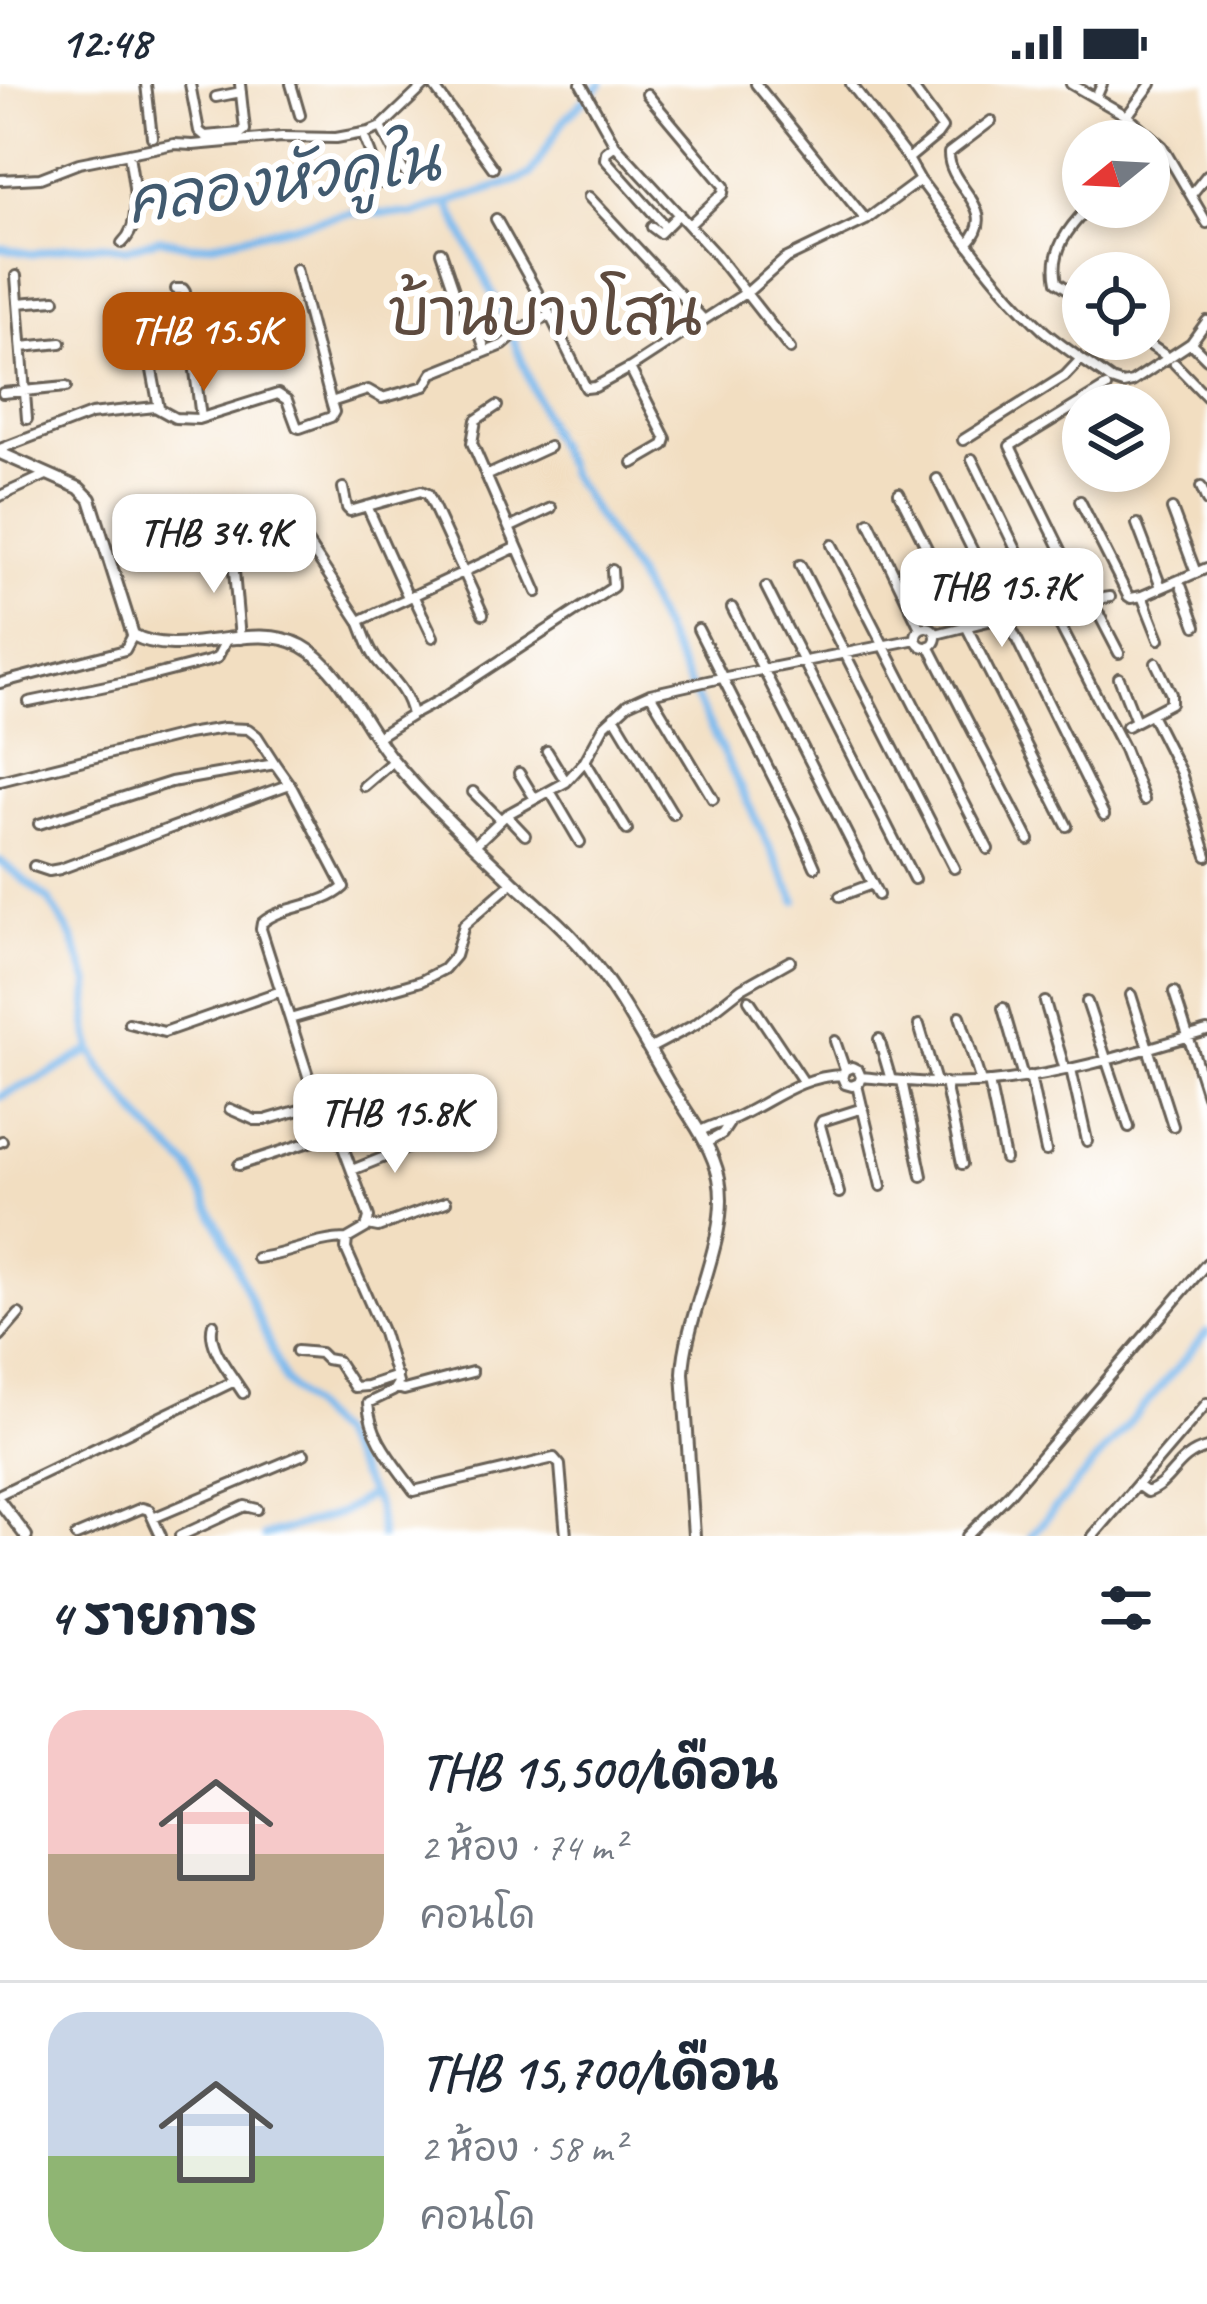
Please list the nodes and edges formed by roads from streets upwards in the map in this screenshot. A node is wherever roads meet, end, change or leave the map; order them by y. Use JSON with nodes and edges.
{"nodes":[{"id":1,"x":146,"y":84,"type":"edge"},
{"id":2,"x":190,"y":84,"type":"edge"},
{"id":3,"x":292,"y":84,"type":"edge"},
{"id":4,"x":429,"y":84,"type":"edge"},
{"id":5,"x":756,"y":84,"type":"edge"},
{"id":6,"x":850,"y":84,"type":"edge"},
{"id":7,"x":910,"y":84,"type":"edge"},
{"id":8,"x":1071,"y":84,"type":"edge"},
{"id":9,"x":1102,"y":84,"type":"edge"},
{"id":10,"x":1151,"y":84,"type":"edge"},
{"id":11,"x":581,"y":85,"type":"edge"},
{"id":12,"x":240,"y":88,"type":"edge"},
{"id":13,"x":1086,"y":88,"type":"edge"},
{"id":14,"x":646,"y":94,"type":"dead end"},
{"id":15,"x":216,"y":97,"type":"dead end"},
{"id":16,"x":1096,"y":98,"type":"junction"},
{"id":17,"x":300,"y":115,"type":"dead end"},
{"id":18,"x":1127,"y":116,"type":"junction"},
{"id":19,"x":992,"y":121,"type":"dead end"},
{"id":20,"x":381,"y":127,"type":"junction"},
{"id":21,"x":362,"y":134,"type":"junction"},
{"id":22,"x":152,"y":137,"type":"dead end"},
{"id":23,"x":615,"y":145,"type":"junction"},
{"id":24,"x":129,"y":153,"type":"junction"},
{"id":25,"x":908,"y":160,"type":"junction"},
{"id":26,"x":493,"y":169,"type":"dead end"},
{"id":27,"x":1207,"y":175,"type":"edge"},
{"id":28,"x":414,"y":179,"type":"dead end"},
{"id":29,"x":0,"y":180,"type":"edge"},
{"id":30,"x":920,"y":180,"type":"junction"},
{"id":31,"x":382,"y":183,"type":"dead end"},
{"id":32,"x":1191,"y":195,"type":"junction"},
{"id":33,"x":589,"y":197,"type":"dead end"},
{"id":34,"x":680,"y":214,"type":"junction"},
{"id":35,"x":496,"y":219,"type":"dead end"},
{"id":36,"x":866,"y":220,"type":"junction"},
{"id":37,"x":1207,"y":224,"type":"edge"},
{"id":38,"x":689,"y":225,"type":"junction"},
{"id":39,"x":1069,"y":228,"type":"edge"},
{"id":40,"x":968,"y":242,"type":"junction"},
{"id":41,"x":122,"y":243,"type":"dead end"},
{"id":42,"x":441,"y":251,"type":"dead end"},
{"id":43,"x":296,"y":268,"type":"dead end"},
{"id":44,"x":16,"y":275,"type":"dead end"},
{"id":45,"x":1062,"y":285,"type":"edge"},
{"id":46,"x":176,"y":289,"type":"dead end"},
{"id":47,"x":746,"y":292,"type":"junction"},
{"id":48,"x":55,"y":300,"type":"dead end"},
{"id":49,"x":19,"y":303,"type":"junction"},
{"id":50,"x":550,"y":315,"type":"junction"},
{"id":51,"x":704,"y":320,"type":"junction"},
{"id":52,"x":1207,"y":322,"type":"edge"},
{"id":53,"x":61,"y":343,"type":"dead end"},
{"id":54,"x":1191,"y":343,"type":"junction"},
{"id":55,"x":1062,"y":344,"type":"edge"},
{"id":56,"x":22,"y":347,"type":"junction"},
{"id":57,"x":143,"y":349,"type":"dead end"},
{"id":58,"x":790,"y":349,"type":"dead end"},
{"id":59,"x":486,"y":352,"type":"junction"},
{"id":60,"x":1207,"y":359,"type":"edge"},
{"id":61,"x":1080,"y":360,"type":"edge"},
{"id":62,"x":1082,"y":360,"type":"edge"},
{"id":63,"x":1172,"y":361,"type":"junction"},
{"id":64,"x":630,"y":368,"type":"junction"},
{"id":65,"x":66,"y":387,"type":"dead end"},
{"id":66,"x":25,"y":391,"type":"junction"},
{"id":67,"x":3,"y":393,"type":"dead end"},
{"id":68,"x":1207,"y":397,"type":"edge"},
{"id":69,"x":331,"y":402,"type":"junction"},
{"id":70,"x":497,"y":406,"type":"dead end"},
{"id":71,"x":159,"y":408,"type":"junction"},
{"id":72,"x":1062,"y":414,"type":"edge"},
{"id":73,"x":27,"y":418,"type":"dead end"},
{"id":74,"x":201,"y":418,"type":"junction"},
{"id":75,"x":963,"y":440,"type":"dead end"},
{"id":76,"x":549,"y":447,"type":"dead end"},
{"id":77,"x":0,"y":451,"type":"edge"},
{"id":78,"x":972,"y":459,"type":"dead end"},
{"id":79,"x":633,"y":464,"type":"dead end"},
{"id":80,"x":47,"y":474,"type":"junction"},
{"id":81,"x":486,"y":476,"type":"junction"},
{"id":82,"x":937,"y":479,"type":"dead end"},
{"id":83,"x":1202,"y":487,"type":"dead end"},
{"id":84,"x":343,"y":488,"type":"dead end"},
{"id":85,"x":898,"y":493,"type":"dead end"},
{"id":86,"x":0,"y":496,"type":"edge"},
{"id":87,"x":1080,"y":501,"type":"dead end"},
{"id":88,"x":1207,"y":501,"type":"edge"},
{"id":89,"x":367,"y":506,"type":"junction"},
{"id":90,"x":551,"y":508,"type":"dead end"},
{"id":91,"x":1172,"y":509,"type":"dead end"},
{"id":92,"x":291,"y":518,"type":"dead end"},
{"id":93,"x":869,"y":522,"type":"dead end"},
{"id":94,"x":1137,"y":524,"type":"dead end"},
{"id":95,"x":508,"y":528,"type":"junction"},
{"id":96,"x":832,"y":545,"type":"dead end"},
{"id":97,"x":517,"y":547,"type":"junction"},
{"id":98,"x":232,"y":549,"type":"dead end"},
{"id":99,"x":800,"y":565,"type":"dead end"},
{"id":100,"x":1207,"y":568,"type":"edge"},
{"id":101,"x":612,"y":570,"type":"dead end"},
{"id":102,"x":464,"y":572,"type":"junction"},
{"id":103,"x":1196,"y":573,"type":"junction"},
{"id":104,"x":1179,"y":580,"type":"junction"},
{"id":105,"x":766,"y":587,"type":"dead end"},
{"id":106,"x":1161,"y":587,"type":"junction"},
{"id":107,"x":537,"y":592,"type":"dead end"},
{"id":108,"x":411,"y":596,"type":"junction"},
{"id":109,"x":1142,"y":596,"type":"junction"},
{"id":110,"x":1110,"y":597,"type":"dead end"},
{"id":111,"x":1088,"y":599,"type":"junction"},
{"id":112,"x":1047,"y":607,"type":"junction"},
{"id":113,"x":732,"y":608,"type":"dead end"},
{"id":114,"x":483,"y":614,"type":"dead end"},
{"id":115,"x":1004,"y":616,"type":"junction"},
{"id":116,"x":359,"y":621,"type":"junction"},
{"id":117,"x":965,"y":626,"type":"junction"},
{"id":118,"x":1196,"y":626,"type":"dead end"},
{"id":119,"x":698,"y":629,"type":"dead end"},
{"id":120,"x":133,"y":634,"type":"junction"},
{"id":121,"x":918,"y":634,"type":"junction"},
{"id":122,"x":936,"y":634,"type":"junction"},
{"id":123,"x":433,"y":638,"type":"dead end"},
{"id":124,"x":240,"y":639,"type":"junction"},
{"id":125,"x":1159,"y":639,"type":"dead end"},
{"id":126,"x":226,"y":640,"type":"junction"},
{"id":127,"x":884,"y":646,"type":"junction"},
{"id":128,"x":929,"y":646,"type":"junction"},
{"id":129,"x":1119,"y":653,"type":"dead end"},
{"id":130,"x":844,"y":654,"type":"junction"},
{"id":131,"x":804,"y":663,"type":"junction"},
{"id":132,"x":1156,"y":663,"type":"dead end"},
{"id":133,"x":762,"y":670,"type":"junction"},
{"id":134,"x":721,"y":678,"type":"junction"},
{"id":135,"x":1119,"y":679,"type":"dead end"},
{"id":136,"x":0,"y":683,"type":"edge"},
{"id":137,"x":650,"y":694,"type":"junction"},
{"id":138,"x":29,"y":702,"type":"dead end"},
{"id":139,"x":1151,"y":714,"type":"junction"},
{"id":140,"x":412,"y":715,"type":"junction"},
{"id":141,"x":614,"y":716,"type":"junction"},
{"id":142,"x":375,"y":737,"type":"junction"},
{"id":143,"x":548,"y":751,"type":"dead end"},
{"id":144,"x":393,"y":761,"type":"junction"},
{"id":145,"x":585,"y":761,"type":"junction"},
{"id":146,"x":275,"y":764,"type":"junction"},
{"id":147,"x":519,"y":773,"type":"dead end"},
{"id":148,"x":0,"y":781,"type":"edge"},
{"id":149,"x":566,"y":782,"type":"junction"},
{"id":150,"x":290,"y":784,"type":"junction"},
{"id":151,"x":364,"y":786,"type":"dead end"},
{"id":152,"x":550,"y":791,"type":"junction"},
{"id":153,"x":473,"y":792,"type":"dead end"},
{"id":154,"x":535,"y":799,"type":"junction"},
{"id":155,"x":713,"y":799,"type":"dead end"},
{"id":156,"x":1144,"y":800,"type":"dead end"},
{"id":157,"x":673,"y":814,"type":"dead end"},
{"id":158,"x":1104,"y":814,"type":"dead end"},
{"id":159,"x":503,"y":817,"type":"junction"},
{"id":160,"x":39,"y":824,"type":"dead end"},
{"id":161,"x":1067,"y":826,"type":"dead end"},
{"id":162,"x":627,"y":830,"type":"dead end"},
{"id":163,"x":525,"y":836,"type":"dead end"},
{"id":164,"x":1029,"y":840,"type":"dead end"},
{"id":165,"x":580,"y":842,"type":"dead end"},
{"id":166,"x":476,"y":844,"type":"junction"},
{"id":167,"x":988,"y":849,"type":"dead end"},
{"id":168,"x":1207,"y":856,"type":"edge"},
{"id":169,"x":34,"y":866,"type":"dead end"},
{"id":170,"x":815,"y":867,"type":"dead end"},
{"id":171,"x":954,"y":868,"type":"dead end"},
{"id":172,"x":914,"y":879,"type":"dead end"},
{"id":173,"x":513,"y":882,"type":"junction"},
{"id":174,"x":872,"y":884,"type":"junction"},
{"id":175,"x":878,"y":895,"type":"dead end"},
{"id":176,"x":840,"y":896,"type":"dead end"},
{"id":177,"x":790,"y":961,"type":"dead end"},
{"id":178,"x":281,"y":991,"type":"junction"},
{"id":179,"x":1174,"y":992,"type":"dead end"},
{"id":180,"x":1131,"y":995,"type":"dead end"},
{"id":181,"x":749,"y":1000,"type":"dead end"},
{"id":182,"x":1045,"y":1002,"type":"dead end"},
{"id":183,"x":1088,"y":1002,"type":"dead end"},
{"id":184,"x":1003,"y":1007,"type":"dead end"},
{"id":185,"x":960,"y":1016,"type":"dead end"},
{"id":186,"x":290,"y":1018,"type":"junction"},
{"id":187,"x":129,"y":1023,"type":"dead end"},
{"id":188,"x":919,"y":1025,"type":"dead end"},
{"id":189,"x":1207,"y":1031,"type":"edge"},
{"id":190,"x":1188,"y":1037,"type":"junction"},
{"id":191,"x":879,"y":1039,"type":"dead end"},
{"id":192,"x":835,"y":1041,"type":"dead end"},
{"id":193,"x":1148,"y":1048,"type":"junction"},
{"id":194,"x":649,"y":1049,"type":"junction"},
{"id":195,"x":1107,"y":1059,"type":"junction"},
{"id":196,"x":1068,"y":1069,"type":"junction"},
{"id":197,"x":844,"y":1073,"type":"junction"},
{"id":198,"x":1026,"y":1077,"type":"junction"},
{"id":199,"x":859,"y":1080,"type":"junction"},
{"id":200,"x":896,"y":1080,"type":"junction"},
{"id":201,"x":803,"y":1082,"type":"junction"},
{"id":202,"x":941,"y":1082,"type":"junction"},
{"id":203,"x":985,"y":1082,"type":"junction"},
{"id":204,"x":1207,"y":1095,"type":"edge"},
{"id":205,"x":317,"y":1105,"type":"junction"},
{"id":206,"x":410,"y":1108,"type":"dead end"},
{"id":207,"x":863,"y":1108,"type":"junction"},
{"id":208,"x":230,"y":1109,"type":"dead end"},
{"id":209,"x":1173,"y":1126,"type":"dead end"},
{"id":210,"x":1129,"y":1127,"type":"dead end"},
{"id":211,"x":330,"y":1135,"type":"junction"},
{"id":212,"x":703,"y":1137,"type":"junction"},
{"id":213,"x":1088,"y":1141,"type":"dead end"},
{"id":214,"x":422,"y":1142,"type":"dead end"},
{"id":215,"x":1046,"y":1150,"type":"dead end"},
{"id":216,"x":1005,"y":1159,"type":"dead end"},
{"id":217,"x":962,"y":1164,"type":"dead end"},
{"id":218,"x":239,"y":1165,"type":"dead end"},
{"id":219,"x":352,"y":1170,"type":"junction"},
{"id":220,"x":922,"y":1176,"type":"dead end"},
{"id":221,"x":881,"y":1186,"type":"dead end"},
{"id":222,"x":839,"y":1192,"type":"dead end"},
{"id":223,"x":446,"y":1202,"type":"dead end"},
{"id":224,"x":368,"y":1225,"type":"junction"},
{"id":225,"x":346,"y":1239,"type":"junction"},
{"id":226,"x":257,"y":1258,"type":"dead end"},
{"id":227,"x":1207,"y":1264,"type":"edge"},
{"id":228,"x":20,"y":1313,"type":"dead end"},
{"id":229,"x":213,"y":1324,"type":"dead end"},
{"id":230,"x":0,"y":1336,"type":"edge"},
{"id":231,"x":297,"y":1351,"type":"dead end"},
{"id":232,"x":472,"y":1372,"type":"dead end"},
{"id":233,"x":397,"y":1376,"type":"junction"},
{"id":234,"x":235,"y":1382,"type":"junction"},
{"id":235,"x":397,"y":1388,"type":"junction"},
{"id":236,"x":243,"y":1393,"type":"dead end"},
{"id":237,"x":1207,"y":1403,"type":"edge"},
{"id":238,"x":1207,"y":1448,"type":"edge"},
{"id":239,"x":304,"y":1454,"type":"dead end"},
{"id":240,"x":1137,"y":1485,"type":"junction"},
{"id":241,"x":0,"y":1498,"type":"edge"},
{"id":242,"x":257,"y":1509,"type":"dead end"},
{"id":243,"x":153,"y":1518,"type":"junction"},
{"id":244,"x":26,"y":1536,"type":"edge"},
{"id":245,"x":76,"y":1536,"type":"edge"},
{"id":246,"x":161,"y":1536,"type":"edge"},
{"id":247,"x":180,"y":1536,"type":"edge"},
{"id":248,"x":566,"y":1536,"type":"edge"},
{"id":249,"x":694,"y":1536,"type":"edge"},
{"id":250,"x":967,"y":1536,"type":"edge"},
{"id":251,"x":1093,"y":1536,"type":"edge"}],
"edges":[{"from":1,"to":22,"type":"street"},
{"from":2,"to":12,"type":"street"},
{"from":3,"to":17,"type":"street"},
{"from":4,"to":20,"type":"street"},
{"from":4,"to":26,"type":"street"},
{"from":5,"to":36,"type":"street"},
{"from":6,"to":25,"type":"street"},
{"from":7,"to":25,"type":"street"},
{"from":8,"to":13,"type":"street"},
{"from":9,"to":16,"type":"street"},
{"from":10,"to":18,"type":"street"},
{"from":11,"to":23,"type":"street"},
{"from":12,"to":15,"type":"street"},
{"from":13,"to":16,"type":"street"},
{"from":14,"to":38,"type":"street"},
{"from":16,"to":18,"type":"street"},
{"from":18,"to":32,"type":"street"},
{"from":19,"to":40,"type":"street"},
{"from":20,"to":21,"type":"street"},
{"from":20,"to":28,"type":"street"},
{"from":21,"to":24,"type":"street"},
{"from":21,"to":31,"type":"street"},
{"from":23,"to":34,"type":"street"},
{"from":23,"to":34,"type":"street"},
{"from":24,"to":29,"type":"street"},
{"from":24,"to":41,"type":"street"},
{"from":25,"to":30,"type":"street"},
{"from":27,"to":32,"type":"street"},
{"from":30,"to":36,"type":"street"},
{"from":30,"to":40,"type":"street"},
{"from":32,"to":37,"type":"street"},
{"from":33,"to":51,"type":"street"},
{"from":34,"to":38,"type":"street"},
{"from":35,"to":50,"type":"street"},
{"from":36,"to":47,"type":"street"},
{"from":38,"to":47,"type":"street"},
{"from":39,"to":45,"type":"street"},
{"from":40,"to":55,"type":"street"},
{"from":42,"to":59,"type":"street"},
{"from":43,"to":69,"type":"street"},
{"from":44,"to":49,"type":"street"},
{"from":46,"to":74,"type":"street"},
{"from":47,"to":51,"type":"street"},
{"from":47,"to":58,"type":"street"},
{"from":48,"to":49,"type":"street"},
{"from":49,"to":56,"type":"street"},
{"from":50,"to":59,"type":"street"},
{"from":50,"to":64,"type":"street"},
{"from":51,"to":64,"type":"street"},
{"from":52,"to":54,"type":"street"},
{"from":53,"to":56,"type":"street"},
{"from":54,"to":60,"type":"street"},
{"from":54,"to":63,"type":"street"},
{"from":56,"to":66,"type":"street"},
{"from":57,"to":71,"type":"street"},
{"from":59,"to":69,"type":"street"},
{"from":61,"to":75,"type":"street"},
{"from":62,"to":63,"type":"street"},
{"from":63,"to":68,"type":"street"},
{"from":64,"to":79,"type":"street"},
{"from":65,"to":66,"type":"street"},
{"from":66,"to":67,"type":"street"},
{"from":66,"to":73,"type":"street"},
{"from":69,"to":74,"type":"street"},
{"from":70,"to":81,"type":"street"},
{"from":71,"to":74,"type":"street"},
{"from":71,"to":77,"type":"street"},
{"from":72,"to":111,"type":"street"},
{"from":76,"to":81,"type":"street"},
{"from":77,"to":80,"type":"street"},
{"from":78,"to":112,"type":"street"},
{"from":80,"to":86,"type":"street"},
{"from":80,"to":120,"type":"street"},
{"from":81,"to":95,"type":"street"},
{"from":82,"to":115,"type":"street"},
{"from":83,"to":88,"type":"street"},
{"from":84,"to":89,"type":"street"},
{"from":85,"to":117,"type":"street"},
{"from":87,"to":109,"type":"street"},
{"from":89,"to":102,"type":"street"},
{"from":89,"to":108,"type":"street"},
{"from":90,"to":95,"type":"street"},
{"from":91,"to":103,"type":"street"},
{"from":92,"to":116,"type":"street"},
{"from":93,"to":121,"type":"street"},
{"from":94,"to":106,"type":"street"},
{"from":95,"to":97,"type":"street"},
{"from":96,"to":127,"type":"street"},
{"from":97,"to":102,"type":"street"},
{"from":97,"to":107,"type":"street"},
{"from":98,"to":124,"type":"street"},
{"from":99,"to":130,"type":"street"},
{"from":100,"to":103,"type":"street"},
{"from":101,"to":140,"type":"street"},
{"from":102,"to":108,"type":"street"},
{"from":102,"to":114,"type":"street"},
{"from":103,"to":104,"type":"street"},
{"from":104,"to":106,"type":"street"},
{"from":104,"to":118,"type":"street"},
{"from":105,"to":131,"type":"street"},
{"from":106,"to":109,"type":"street"},
{"from":108,"to":116,"type":"street"},
{"from":108,"to":123,"type":"street"},
{"from":109,"to":125,"type":"street"},
{"from":110,"to":111,"type":"street"},
{"from":111,"to":112,"type":"street"},
{"from":111,"to":129,"type":"street"},
{"from":112,"to":115,"type":"street"},
{"from":112,"to":156,"type":"street"},
{"from":113,"to":133,"type":"street"},
{"from":115,"to":117,"type":"street"},
{"from":115,"to":158,"type":"street"},
{"from":116,"to":140,"type":"street"},
{"from":117,"to":122,"type":"street"},
{"from":117,"to":161,"type":"street"},
{"from":119,"to":134,"type":"street"},
{"from":120,"to":126,"type":"street"},
{"from":120,"to":136,"type":"street"},
{"from":121,"to":122,"type":"street"},
{"from":121,"to":127,"type":"street"},
{"from":121,"to":128,"type":"street"},
{"from":122,"to":128,"type":"street"},
{"from":124,"to":126,"type":"street"},
{"from":124,"to":142,"type":"street"},
{"from":126,"to":138,"type":"street"},
{"from":127,"to":130,"type":"street"},
{"from":127,"to":167,"type":"street"},
{"from":128,"to":164,"type":"street"},
{"from":130,"to":131,"type":"street"},
{"from":130,"to":171,"type":"street"},
{"from":131,"to":133,"type":"street"},
{"from":131,"to":172,"type":"street"},
{"from":132,"to":139,"type":"street"},
{"from":133,"to":134,"type":"street"},
{"from":133,"to":174,"type":"street"},
{"from":134,"to":137,"type":"street"},
{"from":134,"to":170,"type":"street"},
{"from":135,"to":139,"type":"street"},
{"from":137,"to":141,"type":"street"},
{"from":137,"to":155,"type":"street"},
{"from":139,"to":168,"type":"street"},
{"from":140,"to":142,"type":"street"},
{"from":141,"to":145,"type":"street"},
{"from":141,"to":157,"type":"street"},
{"from":142,"to":144,"type":"street"},
{"from":143,"to":149,"type":"street"},
{"from":144,"to":151,"type":"street"},
{"from":144,"to":166,"type":"street"},
{"from":145,"to":149,"type":"street"},
{"from":145,"to":162,"type":"street"},
{"from":146,"to":148,"type":"street"},
{"from":146,"to":150,"type":"street"},
{"from":146,"to":160,"type":"street"},
{"from":147,"to":154,"type":"street"},
{"from":149,"to":152,"type":"street"},
{"from":150,"to":169,"type":"street"},
{"from":150,"to":178,"type":"street"},
{"from":152,"to":154,"type":"street"},
{"from":152,"to":165,"type":"street"},
{"from":153,"to":159,"type":"street"},
{"from":154,"to":159,"type":"street"},
{"from":159,"to":163,"type":"street"},
{"from":159,"to":166,"type":"street"},
{"from":166,"to":173,"type":"street"},
{"from":173,"to":186,"type":"street"},
{"from":173,"to":194,"type":"street"},
{"from":174,"to":175,"type":"street"},
{"from":174,"to":176,"type":"street"},
{"from":177,"to":194,"type":"street"},
{"from":178,"to":186,"type":"street"},
{"from":178,"to":187,"type":"street"},
{"from":179,"to":190,"type":"street"},
{"from":180,"to":193,"type":"street"},
{"from":181,"to":201,"type":"street"},
{"from":182,"to":196,"type":"street"},
{"from":183,"to":195,"type":"street"},
{"from":184,"to":198,"type":"street"},
{"from":185,"to":203,"type":"street"},
{"from":186,"to":205,"type":"street"},
{"from":188,"to":202,"type":"street"},
{"from":189,"to":190,"type":"street"},
{"from":190,"to":193,"type":"street"},
{"from":190,"to":204,"type":"street"},
{"from":191,"to":200,"type":"street"},
{"from":192,"to":197,"type":"street"},
{"from":193,"to":195,"type":"street"},
{"from":193,"to":209,"type":"street"},
{"from":194,"to":212,"type":"street"},
{"from":195,"to":196,"type":"street"},
{"from":195,"to":210,"type":"street"},
{"from":196,"to":198,"type":"street"},
{"from":196,"to":213,"type":"street"},
{"from":197,"to":199,"type":"street"},
{"from":197,"to":199,"type":"street"},
{"from":197,"to":201,"type":"street"},
{"from":198,"to":203,"type":"street"},
{"from":198,"to":215,"type":"street"},
{"from":199,"to":200,"type":"street"},
{"from":199,"to":207,"type":"street"},
{"from":200,"to":202,"type":"street"},
{"from":200,"to":220,"type":"street"},
{"from":201,"to":212,"type":"street"},
{"from":202,"to":203,"type":"street"},
{"from":202,"to":217,"type":"street"},
{"from":203,"to":216,"type":"street"},
{"from":205,"to":208,"type":"street"},
{"from":205,"to":211,"type":"street"},
{"from":206,"to":211,"type":"street"},
{"from":207,"to":221,"type":"street"},
{"from":207,"to":222,"type":"street"},
{"from":211,"to":218,"type":"street"},
{"from":211,"to":219,"type":"street"},
{"from":212,"to":249,"type":"street"},
{"from":214,"to":219,"type":"street"},
{"from":219,"to":224,"type":"street"},
{"from":223,"to":224,"type":"street"},
{"from":224,"to":225,"type":"street"},
{"from":225,"to":226,"type":"street"},
{"from":225,"to":233,"type":"street"},
{"from":227,"to":250,"type":"street"},
{"from":228,"to":230,"type":"street"},
{"from":229,"to":234,"type":"street"},
{"from":231,"to":233,"type":"street"},
{"from":232,"to":235,"type":"street"},
{"from":233,"to":235,"type":"street"},
{"from":234,"to":236,"type":"street"},
{"from":234,"to":241,"type":"street"},
{"from":235,"to":248,"type":"street"},
{"from":237,"to":240,"type":"street"},
{"from":238,"to":240,"type":"street"},
{"from":239,"to":243,"type":"street"},
{"from":240,"to":251,"type":"street"},
{"from":241,"to":244,"type":"street"},
{"from":242,"to":247,"type":"street"},
{"from":243,"to":245,"type":"street"},
{"from":243,"to":246,"type":"street"}]}
